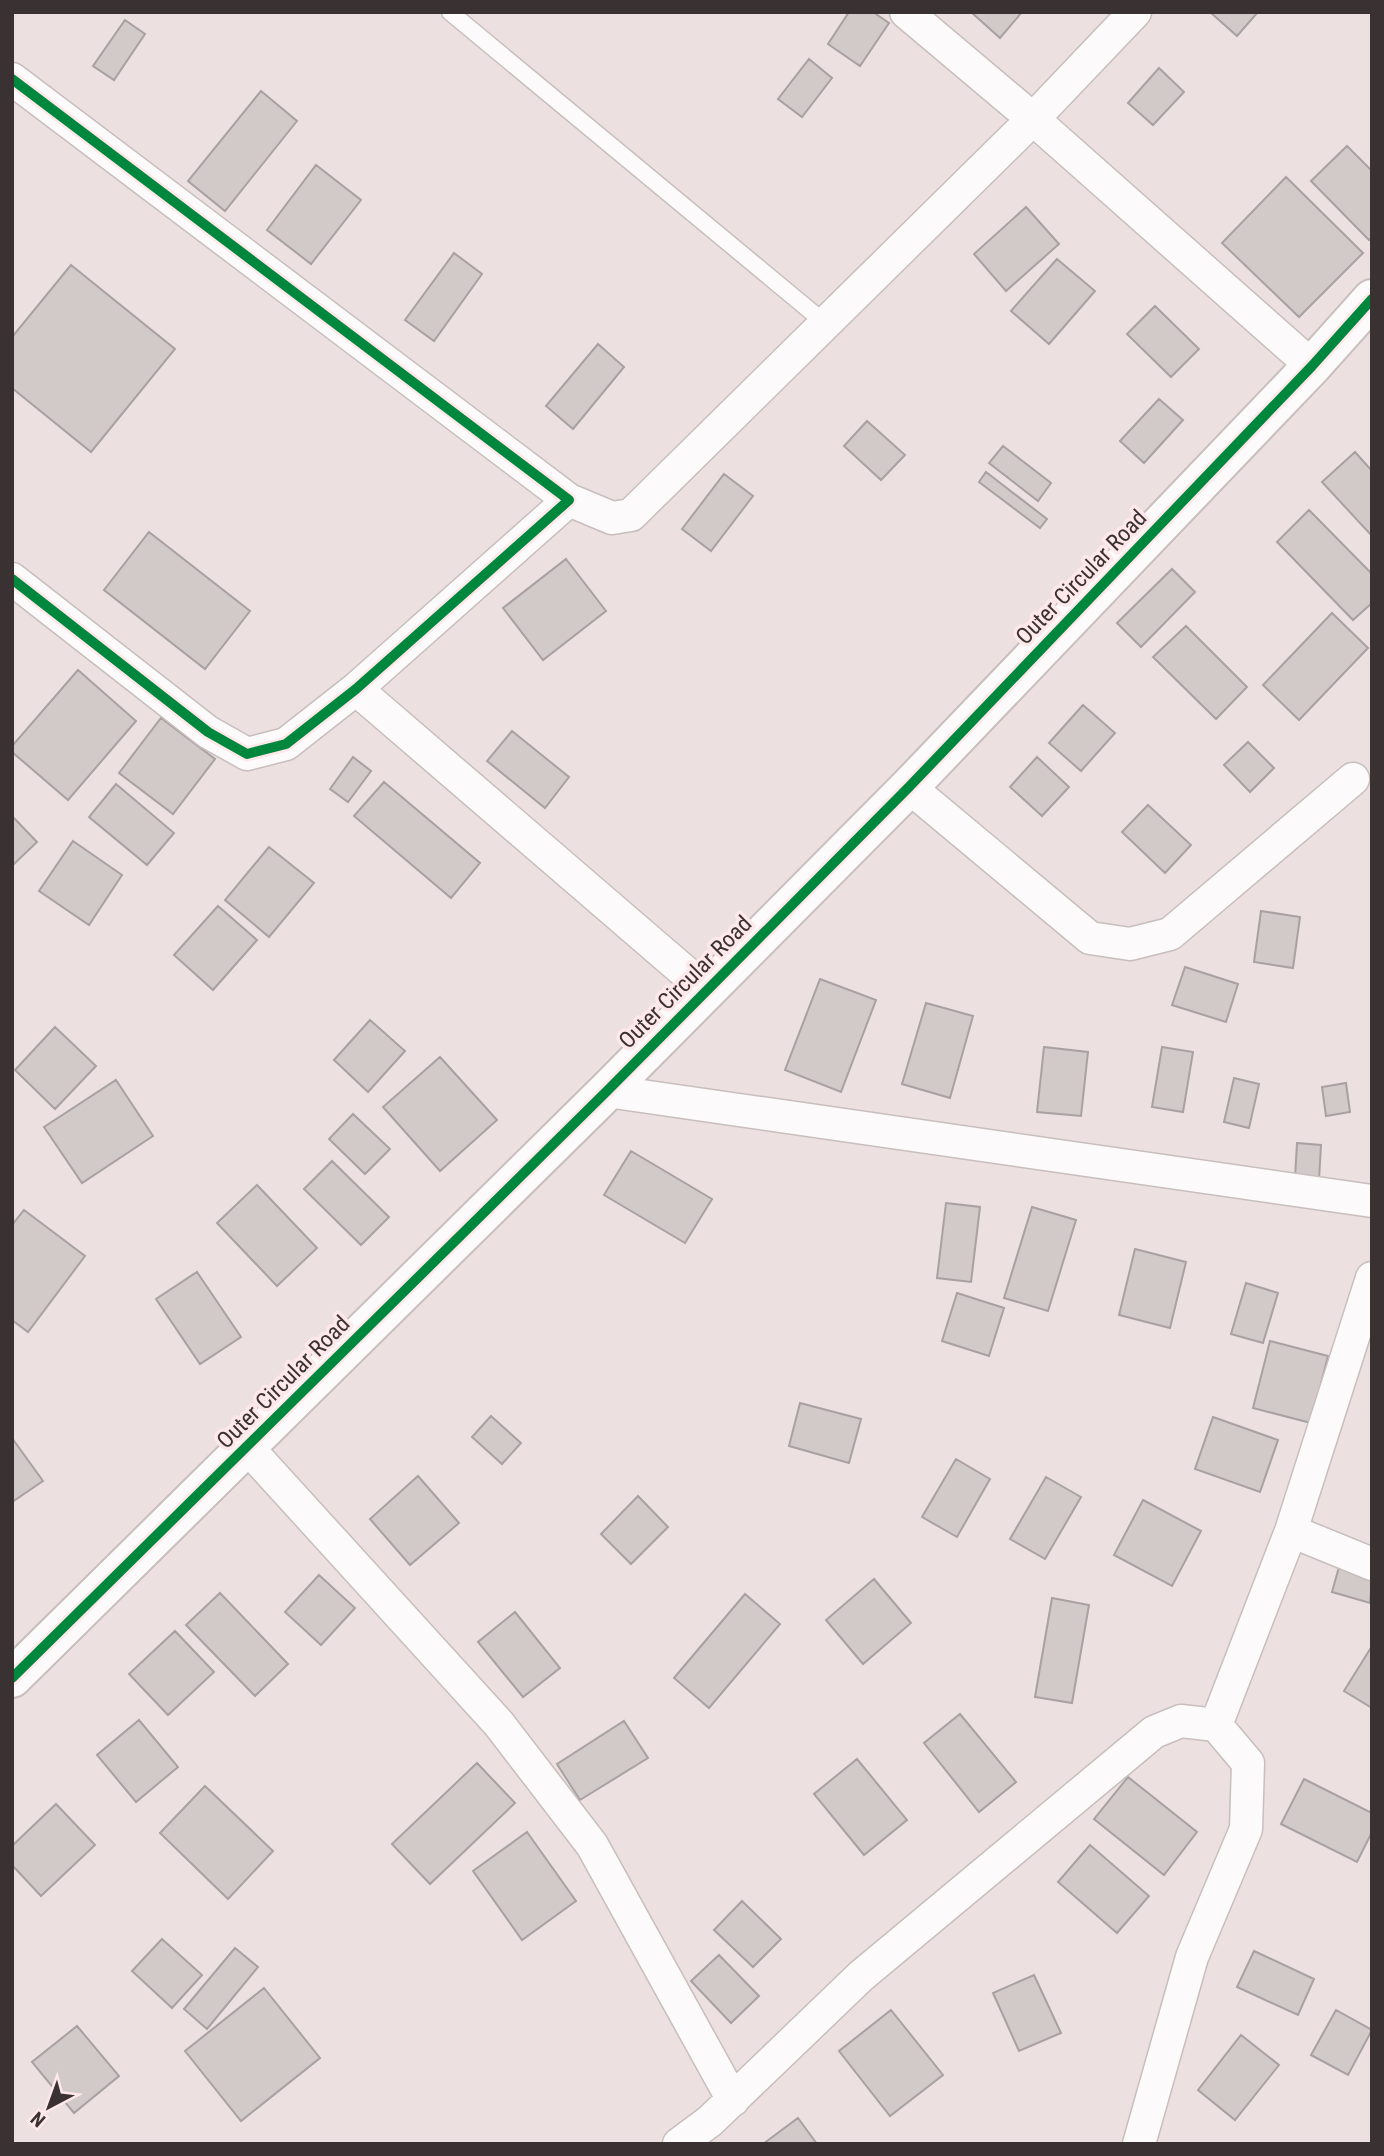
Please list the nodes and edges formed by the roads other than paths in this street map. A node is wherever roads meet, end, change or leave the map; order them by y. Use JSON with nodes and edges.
{"nodes":[{"id":1,"x":450,"y":12,"type":"edge"},
{"id":2,"x":906,"y":12,"type":"edge"},
{"id":3,"x":1135,"y":12,"type":"edge"},
{"id":4,"x":12,"y":79,"type":"edge"},
{"id":5,"x":1033,"y":119,"type":"junction"},
{"id":6,"x":1372,"y":299,"type":"edge"},
{"id":7,"x":825,"y":323,"type":"junction"},
{"id":8,"x":1312,"y":366,"type":"junction"},
{"id":9,"x":569,"y":500,"type":"junction"},
{"id":10,"x":12,"y":579,"type":"edge"},
{"id":11,"x":356,"y":689,"type":"junction"},
{"id":12,"x":1353,"y":779,"type":"dead end"},
{"id":13,"x":909,"y":786,"type":"junction"},
{"id":14,"x":706,"y":990,"type":"junction"},
{"id":15,"x":607,"y":1091,"type":"junction"},
{"id":16,"x":1372,"y":1200,"type":"edge"},
{"id":17,"x":1372,"y":1278,"type":"edge"},
{"id":18,"x":247,"y":1447,"type":"junction"},
{"id":19,"x":1291,"y":1531,"type":"junction"},
{"id":20,"x":1372,"y":1563,"type":"edge"},
{"id":21,"x":12,"y":1678,"type":"edge"},
{"id":22,"x":1216,"y":1725,"type":"junction"},
{"id":23,"x":733,"y":2100,"type":"junction"},
{"id":24,"x":679,"y":2144,"type":"edge"},
{"id":25,"x":1139,"y":2144,"type":"edge"}],
"edges":[{"from":1,"to":7,"type":"lane"},
{"from":2,"to":5,"type":"street"},
{"from":3,"to":5,"type":"street"},
{"from":4,"to":9,"type":"street"},
{"from":5,"to":7,"type":"street"},
{"from":5,"to":8,"type":"street"},
{"from":6,"to":8,"type":"street","name":"Outer Circular Road"},
{"from":7,"to":9,"type":"street"},
{"from":8,"to":13,"type":"street","name":"Outer Circular Road"},
{"from":9,"to":11,"type":"street"},
{"from":10,"to":11,"type":"street"},
{"from":11,"to":14,"type":"street"},
{"from":12,"to":13,"type":"street"},
{"from":13,"to":14,"type":"street","name":"Outer Circular Road"},
{"from":14,"to":15,"type":"street","name":"Outer Circular Road"},
{"from":15,"to":16,"type":"street"},
{"from":15,"to":18,"type":"street","name":"Outer Circular Road"},
{"from":17,"to":19,"type":"street"},
{"from":18,"to":21,"type":"street","name":"Outer Circular Road"},
{"from":18,"to":23,"type":"street"},
{"from":19,"to":20,"type":"street"},
{"from":19,"to":22,"type":"street"},
{"from":22,"to":23,"type":"street"},
{"from":22,"to":25,"type":"street"},
{"from":23,"to":24,"type":"street"}]}
